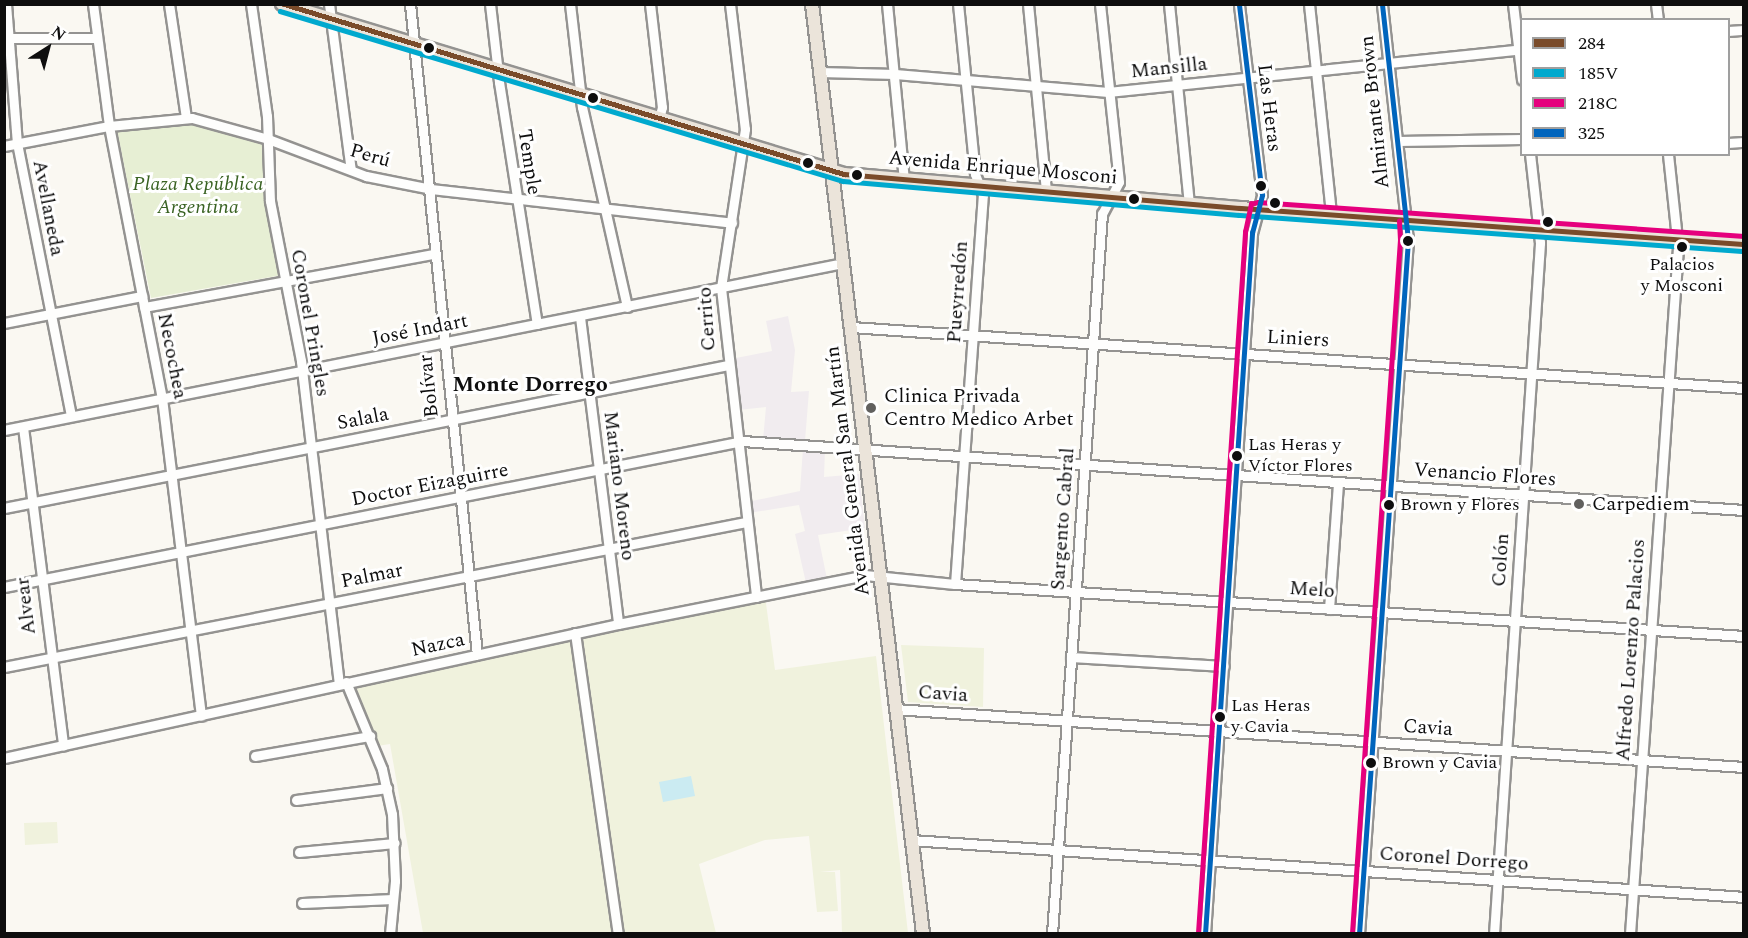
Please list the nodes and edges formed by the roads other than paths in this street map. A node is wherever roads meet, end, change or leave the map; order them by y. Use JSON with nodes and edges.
{"nodes":[{"id":1,"x":6,"y":4,"type":"edge"},
{"id":2,"x":93,"y":4,"type":"edge"},
{"id":3,"x":169,"y":4,"type":"edge"},
{"id":4,"x":250,"y":4,"type":"edge"},
{"id":5,"x":282,"y":4,"type":"edge"},
{"id":6,"x":329,"y":4,"type":"edge"},
{"id":7,"x":410,"y":4,"type":"edge"},
{"id":8,"x":490,"y":4,"type":"edge"},
{"id":9,"x":570,"y":4,"type":"edge"},
{"id":10,"x":650,"y":4,"type":"edge"},
{"id":11,"x":730,"y":4,"type":"edge"},
{"id":12,"x":812,"y":4,"type":"edge"},
{"id":13,"x":887,"y":4,"type":"edge"},
{"id":14,"x":958,"y":4,"type":"edge"},
{"id":15,"x":1028,"y":4,"type":"edge"},
{"id":16,"x":1100,"y":4,"type":"edge"},
{"id":17,"x":1168,"y":4,"type":"edge"},
{"id":18,"x":1239,"y":4,"type":"edge"},
{"id":19,"x":1309,"y":4,"type":"edge"},
{"id":20,"x":1382,"y":4,"type":"edge"},
{"id":21,"x":1513,"y":4,"type":"edge"},
{"id":22,"x":332,"y":20,"type":"junction"},
{"id":23,"x":7,"y":38,"type":"edge"},
{"id":24,"x":97,"y":38,"type":"junction"},
{"id":25,"x":414,"y":45,"type":"junction"},
{"id":26,"x":1520,"y":50,"type":"edge"},
{"id":27,"x":1389,"y":62,"type":"junction"},
{"id":28,"x":1316,"y":68,"type":"junction"},
{"id":29,"x":497,"y":70,"type":"junction"},
{"id":30,"x":820,"y":72,"type":"junction"},
{"id":31,"x":895,"y":74,"type":"junction"},
{"id":32,"x":1246,"y":77,"type":"junction"},
{"id":33,"x":966,"y":82,"type":"junction"},
{"id":34,"x":1178,"y":85,"type":"junction"},
{"id":35,"x":1037,"y":87,"type":"junction"},
{"id":36,"x":1108,"y":92,"type":"junction"},
{"id":37,"x":580,"y":94,"type":"junction"},
{"id":38,"x":186,"y":118,"type":"junction"},
{"id":39,"x":659,"y":119,"type":"junction"},
{"id":40,"x":109,"y":126,"type":"junction"},
{"id":41,"x":268,"y":139,"type":"junction"},
{"id":42,"x":1520,"y":139,"type":"edge"},
{"id":43,"x":1398,"y":141,"type":"junction"},
{"id":44,"x":17,"y":143,"type":"junction"},
{"id":45,"x":744,"y":145,"type":"junction"},
{"id":46,"x":4,"y":146,"type":"edge"},
{"id":47,"x":1530,"y":156,"type":"edge"},
{"id":48,"x":1668,"y":156,"type":"edge"},
{"id":49,"x":351,"y":170,"type":"junction"},
{"id":50,"x":832,"y":172,"type":"junction"},
{"id":51,"x":904,"y":180,"type":"junction"},
{"id":52,"x":980,"y":186,"type":"junction"},
{"id":53,"x":430,"y":189,"type":"junction"},
{"id":54,"x":1046,"y":192,"type":"junction"},
{"id":55,"x":1112,"y":197,"type":"junction"},
{"id":56,"x":516,"y":198,"type":"junction"},
{"id":57,"x":1189,"y":204,"type":"junction"},
{"id":58,"x":605,"y":207,"type":"junction"},
{"id":59,"x":1257,"y":209,"type":"junction"},
{"id":60,"x":1331,"y":214,"type":"junction"},
{"id":61,"x":1406,"y":220,"type":"junction"},
{"id":62,"x":732,"y":223,"type":"junction"},
{"id":63,"x":1538,"y":231,"type":"junction"},
{"id":64,"x":1678,"y":240,"type":"junction"},
{"id":65,"x":1743,"y":244,"type":"edge"},
{"id":66,"x":433,"y":254,"type":"junction"},
{"id":67,"x":843,"y":263,"type":"junction"},
{"id":68,"x":285,"y":280,"type":"junction"},
{"id":69,"x":721,"y":288,"type":"junction"},
{"id":70,"x":142,"y":296,"type":"junction"},
{"id":71,"x":144,"y":307,"type":"junction"},
{"id":72,"x":627,"y":307,"type":"junction"},
{"id":73,"x":50,"y":315,"type":"junction"},
{"id":74,"x":580,"y":317,"type":"junction"},
{"id":75,"x":4,"y":323,"type":"edge"},
{"id":76,"x":537,"y":324,"type":"junction"},
{"id":77,"x":851,"y":327,"type":"junction"},
{"id":78,"x":973,"y":336,"type":"junction"},
{"id":79,"x":1093,"y":343,"type":"junction"},
{"id":80,"x":442,"y":345,"type":"junction"},
{"id":81,"x":1245,"y":354,"type":"junction"},
{"id":82,"x":1399,"y":363,"type":"junction"},
{"id":83,"x":728,"y":365,"type":"junction"},
{"id":84,"x":302,"y":371,"type":"junction"},
{"id":85,"x":1533,"y":374,"type":"junction"},
{"id":86,"x":1668,"y":383,"type":"junction"},
{"id":87,"x":1743,"y":388,"type":"edge"},
{"id":88,"x":589,"y":392,"type":"junction"},
{"id":89,"x":162,"y":398,"type":"junction"},
{"id":90,"x":71,"y":416,"type":"junction"},
{"id":91,"x":451,"y":420,"type":"junction"},
{"id":92,"x":23,"y":427,"type":"junction"},
{"id":93,"x":4,"y":430,"type":"edge"},
{"id":94,"x":737,"y":441,"type":"junction"},
{"id":95,"x":311,"y":448,"type":"junction"},
{"id":96,"x":865,"y":450,"type":"junction"},
{"id":97,"x":965,"y":455,"type":"junction"},
{"id":98,"x":1085,"y":465,"type":"junction"},
{"id":99,"x":598,"y":470,"type":"junction"},
{"id":100,"x":1238,"y":475,"type":"junction"},
{"id":101,"x":172,"y":476,"type":"junction"},
{"id":102,"x":1338,"y":483,"type":"junction"},
{"id":103,"x":1391,"y":487,"type":"junction"},
{"id":104,"x":1524,"y":495,"type":"junction"},
{"id":105,"x":460,"y":497,"type":"junction"},
{"id":106,"x":32,"y":503,"type":"junction"},
{"id":107,"x":1659,"y":504,"type":"junction"},
{"id":108,"x":4,"y":508,"type":"edge"},
{"id":109,"x":1743,"y":510,"type":"edge"},
{"id":110,"x":746,"y":522,"type":"junction"},
{"id":111,"x":320,"y":525,"type":"junction"},
{"id":112,"x":609,"y":549,"type":"junction"},
{"id":113,"x":180,"y":552,"type":"junction"},
{"id":114,"x":468,"y":576,"type":"junction"},
{"id":115,"x":879,"y":577,"type":"junction"},
{"id":116,"x":41,"y":580,"type":"junction"},
{"id":117,"x":955,"y":584,"type":"junction"},
{"id":118,"x":4,"y":587,"type":"edge"},
{"id":119,"x":1076,"y":592,"type":"junction"},
{"id":120,"x":756,"y":597,"type":"junction"},
{"id":121,"x":328,"y":603,"type":"junction"},
{"id":122,"x":1228,"y":603,"type":"junction"},
{"id":123,"x":1329,"y":609,"type":"junction"},
{"id":124,"x":1381,"y":613,"type":"junction"},
{"id":125,"x":1515,"y":622,"type":"junction"},
{"id":126,"x":618,"y":624,"type":"junction"},
{"id":127,"x":190,"y":631,"type":"junction"},
{"id":128,"x":1650,"y":631,"type":"junction"},
{"id":129,"x":575,"y":633,"type":"junction"},
{"id":130,"x":1743,"y":636,"type":"edge"},
{"id":131,"x":477,"y":655,"type":"junction"},
{"id":132,"x":1071,"y":657,"type":"junction"},
{"id":133,"x":51,"y":658,"type":"junction"},
{"id":134,"x":1224,"y":666,"type":"junction"},
{"id":135,"x":4,"y":667,"type":"edge"},
{"id":136,"x":343,"y":683,"type":"junction"},
{"id":137,"x":895,"y":709,"type":"junction"},
{"id":138,"x":201,"y":716,"type":"junction"},
{"id":139,"x":1067,"y":720,"type":"junction"},
{"id":140,"x":1219,"y":733,"type":"junction"},
{"id":141,"x":370,"y":736,"type":"junction"},
{"id":142,"x":1372,"y":742,"type":"junction"},
{"id":143,"x":63,"y":745,"type":"junction"},
{"id":144,"x":1506,"y":751,"type":"junction"},
{"id":145,"x":255,"y":756,"type":"dead end"},
{"id":146,"x":4,"y":758,"type":"edge"},
{"id":147,"x":1642,"y":760,"type":"junction"},
{"id":148,"x":1743,"y":767,"type":"edge"},
{"id":149,"x":387,"y":788,"type":"junction"},
{"id":150,"x":296,"y":800,"type":"dead end"},
{"id":151,"x":911,"y":840,"type":"junction"},
{"id":152,"x":395,"y":843,"type":"junction"},
{"id":153,"x":1059,"y":851,"type":"junction"},
{"id":154,"x":298,"y":852,"type":"dead end"},
{"id":155,"x":1210,"y":860,"type":"junction"},
{"id":156,"x":1362,"y":870,"type":"junction"},
{"id":157,"x":1498,"y":881,"type":"junction"},
{"id":158,"x":1633,"y":888,"type":"junction"},
{"id":159,"x":1743,"y":897,"type":"edge"},
{"id":160,"x":393,"y":899,"type":"junction"},
{"id":161,"x":302,"y":903,"type":"dead end"},
{"id":162,"x":390,"y":933,"type":"edge"},
{"id":163,"x":618,"y":933,"type":"edge"},
{"id":164,"x":923,"y":933,"type":"edge"},
{"id":165,"x":1052,"y":933,"type":"edge"},
{"id":166,"x":1205,"y":933,"type":"edge"},
{"id":167,"x":1359,"y":933,"type":"edge"},
{"id":168,"x":1494,"y":933,"type":"edge"},
{"id":169,"x":1630,"y":933,"type":"edge"}],
"edges":[{"from":1,"to":23,"type":"street","name":"Avellaneda"},
{"from":2,"to":24,"type":"street","name":"Necochea"},
{"from":3,"to":38,"type":"street"},
{"from":4,"to":41,"type":"street","name":"Coronel Pringles"},
{"from":5,"to":22,"type":"main road","name":"Avenida Enrique Mosconi"},
{"from":6,"to":22,"type":"street"},
{"from":7,"to":25,"type":"street","name":"Bolívar"},
{"from":8,"to":29,"type":"street","name":"Temple"},
{"from":9,"to":37,"type":"street"},
{"from":10,"to":39,"type":"street"},
{"from":11,"to":45,"type":"street","name":"Cerrito"},
{"from":12,"to":30,"type":"main road","name":"Avenida General San Martín"},
{"from":13,"to":31,"type":"street"},
{"from":14,"to":33,"type":"street","name":"Pueyrredón"},
{"from":15,"to":35,"type":"street"},
{"from":16,"to":36,"type":"street","name":"Sargento Cabral"},
{"from":17,"to":34,"type":"street"},
{"from":18,"to":32,"type":"street","name":"Las Heras"},
{"from":19,"to":28,"type":"street"},
{"from":20,"to":27,"type":"street","name":"Almirante Brown"},
{"from":21,"to":26,"type":"street"},
{"from":22,"to":25,"type":"main road","name":"Avenida Enrique Mosconi"},
{"from":22,"to":49,"type":"street"},
{"from":23,"to":24,"type":"street"},
{"from":23,"to":44,"type":"street","name":"Avellaneda"},
{"from":24,"to":40,"type":"street","name":"Necochea"},
{"from":25,"to":29,"type":"main road","name":"Avenida Enrique Mosconi"},
{"from":25,"to":53,"type":"street","name":"Bolívar"},
{"from":26,"to":27,"type":"street","name":"Mansilla"},
{"from":27,"to":28,"type":"street","name":"Mansilla"},
{"from":27,"to":43,"type":"street","name":"Almirante Brown"},
{"from":28,"to":32,"type":"street","name":"Mansilla"},
{"from":28,"to":60,"type":"street"},
{"from":29,"to":37,"type":"main road","name":"Avenida Enrique Mosconi"},
{"from":29,"to":56,"type":"street","name":"Temple"},
{"from":30,"to":31,"type":"street","name":"Mansilla"},
{"from":30,"to":50,"type":"main road","name":"Avenida General San Martín"},
{"from":31,"to":33,"type":"street","name":"Mansilla"},
{"from":31,"to":51,"type":"street"},
{"from":32,"to":34,"type":"street","name":"Mansilla"},
{"from":32,"to":59,"type":"street","name":"Las Heras"},
{"from":33,"to":35,"type":"street","name":"Mansilla"},
{"from":33,"to":52,"type":"street","name":"Pueyrredón"},
{"from":34,"to":36,"type":"street","name":"Mansilla"},
{"from":34,"to":57,"type":"street"},
{"from":35,"to":36,"type":"street","name":"Mansilla"},
{"from":35,"to":54,"type":"street"},
{"from":36,"to":55,"type":"street","name":"Sargento Cabral"},
{"from":37,"to":39,"type":"main road","name":"Avenida Enrique Mosconi"},
{"from":37,"to":58,"type":"street"},
{"from":38,"to":40,"type":"street","name":"Perú"},
{"from":38,"to":41,"type":"street","name":"Perú"},
{"from":39,"to":45,"type":"main road","name":"Avenida Enrique Mosconi"},
{"from":40,"to":44,"type":"street","name":"Perú"},
{"from":40,"to":70,"type":"street","name":"Necochea"},
{"from":41,"to":49,"type":"street","name":"Perú"},
{"from":41,"to":68,"type":"street","name":"Coronel Pringles"},
{"from":42,"to":43,"type":"street"},
{"from":43,"to":61,"type":"street","name":"Almirante Brown"},
{"from":44,"to":46,"type":"street","name":"Perú"},
{"from":44,"to":73,"type":"street","name":"Avellaneda"},
{"from":45,"to":50,"type":"main road","name":"Avenida Enrique Mosconi"},
{"from":45,"to":62,"type":"street","name":"Cerrito"},
{"from":47,"to":63,"type":"street","name":"Colón"},
{"from":48,"to":64,"type":"street","name":"Alfredo Lorenzo Palacios"},
{"from":49,"to":53,"type":"street","name":"Perú"},
{"from":50,"to":51,"type":"main road","name":"Avenida Enrique Mosconi"},
{"from":50,"to":67,"type":"main road","name":"Avenida General San Martín"},
{"from":51,"to":52,"type":"main road","name":"Avenida Enrique Mosconi"},
{"from":52,"to":54,"type":"main road","name":"Avenida Enrique Mosconi"},
{"from":52,"to":78,"type":"street","name":"Pueyrredón"},
{"from":53,"to":56,"type":"street","name":"Perú"},
{"from":53,"to":66,"type":"street","name":"Bolívar"},
{"from":54,"to":55,"type":"main road","name":"Avenida Enrique Mosconi"},
{"from":55,"to":57,"type":"main road","name":"Avenida Enrique Mosconi"},
{"from":55,"to":79,"type":"street","name":"Sargento Cabral"},
{"from":56,"to":58,"type":"street","name":"Perú"},
{"from":56,"to":76,"type":"street","name":"Temple"},
{"from":57,"to":59,"type":"main road","name":"Avenida Enrique Mosconi"},
{"from":58,"to":62,"type":"street","name":"Perú"},
{"from":58,"to":72,"type":"street"},
{"from":59,"to":60,"type":"main road","name":"Avenida Enrique Mosconi"},
{"from":59,"to":81,"type":"street","name":"Las Heras"},
{"from":60,"to":61,"type":"main road","name":"Avenida Enrique Mosconi"},
{"from":61,"to":63,"type":"main road","name":"Avenida Enrique Mosconi"},
{"from":61,"to":82,"type":"street","name":"Almirante Brown"},
{"from":62,"to":69,"type":"street","name":"Cerrito"},
{"from":63,"to":64,"type":"main road","name":"Avenida Enrique Mosconi"},
{"from":63,"to":85,"type":"street","name":"Colón"},
{"from":64,"to":65,"type":"main road","name":"Avenida Enrique Mosconi"},
{"from":64,"to":86,"type":"street","name":"Alfredo Lorenzo Palacios"},
{"from":66,"to":68,"type":"street"},
{"from":66,"to":80,"type":"street","name":"Bolívar"},
{"from":67,"to":69,"type":"street","name":"José Indart"},
{"from":67,"to":77,"type":"main road","name":"Avenida General San Martín"},
{"from":68,"to":71,"type":"street"},
{"from":68,"to":84,"type":"street","name":"Coronel Pringles"},
{"from":69,"to":72,"type":"street","name":"José Indart"},
{"from":69,"to":83,"type":"street","name":"Cerrito"},
{"from":70,"to":71,"type":"street","name":"Necochea"},
{"from":70,"to":73,"type":"street"},
{"from":71,"to":89,"type":"street","name":"Necochea"},
{"from":72,"to":74,"type":"street","name":"José Indart"},
{"from":73,"to":75,"type":"street"},
{"from":73,"to":90,"type":"street","name":"Avellaneda"},
{"from":74,"to":76,"type":"street","name":"José Indart"},
{"from":74,"to":88,"type":"street","name":"Mariano Moreno"},
{"from":76,"to":80,"type":"street","name":"José Indart"},
{"from":77,"to":78,"type":"street","name":"Liniers"},
{"from":77,"to":96,"type":"main road","name":"Avenida General San Martín"},
{"from":78,"to":79,"type":"street","name":"Liniers"},
{"from":78,"to":97,"type":"street","name":"Pueyrredón"},
{"from":79,"to":81,"type":"street","name":"Liniers"},
{"from":79,"to":98,"type":"street","name":"Sargento Cabral"},
{"from":80,"to":84,"type":"street","name":"José Indart"},
{"from":80,"to":91,"type":"street","name":"Bolívar"},
{"from":81,"to":82,"type":"street","name":"Liniers"},
{"from":81,"to":100,"type":"street","name":"Las Heras"},
{"from":82,"to":85,"type":"street","name":"Liniers"},
{"from":82,"to":103,"type":"street","name":"Almirante Brown"},
{"from":83,"to":88,"type":"street","name":"Salala"},
{"from":83,"to":94,"type":"street","name":"Cerrito"},
{"from":84,"to":89,"type":"street","name":"José Indart"},
{"from":84,"to":95,"type":"street","name":"Coronel Pringles"},
{"from":85,"to":86,"type":"street","name":"Liniers"},
{"from":85,"to":104,"type":"street","name":"Colón"},
{"from":86,"to":87,"type":"street","name":"Liniers"},
{"from":86,"to":107,"type":"street","name":"Alfredo Lorenzo Palacios"},
{"from":88,"to":91,"type":"street","name":"Salala"},
{"from":88,"to":99,"type":"street","name":"Mariano Moreno"},
{"from":89,"to":90,"type":"street","name":"José Indart"},
{"from":89,"to":101,"type":"street","name":"Necochea"},
{"from":90,"to":92,"type":"street","name":"José Indart"},
{"from":91,"to":95,"type":"street","name":"Salala"},
{"from":91,"to":105,"type":"street","name":"Bolívar"},
{"from":92,"to":93,"type":"street","name":"José Indart"},
{"from":92,"to":106,"type":"street","name":"Alvear"},
{"from":94,"to":96,"type":"street","name":"Doctor Eizaguirre"},
{"from":94,"to":99,"type":"street","name":"Doctor Eizaguirre"},
{"from":94,"to":110,"type":"street","name":"Cerrito"},
{"from":95,"to":101,"type":"street","name":"Salala"},
{"from":95,"to":111,"type":"street","name":"Coronel Pringles"},
{"from":96,"to":97,"type":"street","name":"Venancio Flores"},
{"from":96,"to":115,"type":"main road","name":"Avenida General San Martín"},
{"from":97,"to":98,"type":"street","name":"Venancio Flores"},
{"from":97,"to":117,"type":"street","name":"Pueyrredón"},
{"from":98,"to":100,"type":"street","name":"Venancio Flores"},
{"from":98,"to":119,"type":"street","name":"Sargento Cabral"},
{"from":99,"to":105,"type":"street","name":"Doctor Eizaguirre"},
{"from":99,"to":112,"type":"street","name":"Mariano Moreno"},
{"from":100,"to":102,"type":"street","name":"Venancio Flores"},
{"from":100,"to":122,"type":"street","name":"Las Heras"},
{"from":101,"to":106,"type":"street","name":"Salala"},
{"from":101,"to":113,"type":"street","name":"Necochea"},
{"from":102,"to":103,"type":"street","name":"Venancio Flores"},
{"from":102,"to":123,"type":"street"},
{"from":103,"to":104,"type":"street","name":"Venancio Flores"},
{"from":103,"to":124,"type":"street","name":"Almirante Brown"},
{"from":104,"to":107,"type":"street","name":"Venancio Flores"},
{"from":104,"to":125,"type":"street","name":"Colón"},
{"from":105,"to":111,"type":"street","name":"Doctor Eizaguirre"},
{"from":105,"to":114,"type":"street","name":"Bolívar"},
{"from":106,"to":108,"type":"street","name":"Salala"},
{"from":106,"to":116,"type":"street","name":"Alvear"},
{"from":107,"to":109,"type":"street","name":"Venancio Flores"},
{"from":107,"to":128,"type":"street","name":"Alfredo Lorenzo Palacios"},
{"from":110,"to":112,"type":"street","name":"Palmar"},
{"from":110,"to":120,"type":"street","name":"Cerrito"},
{"from":111,"to":113,"type":"street","name":"Doctor Eizaguirre"},
{"from":111,"to":121,"type":"street","name":"Coronel Pringles"},
{"from":112,"to":114,"type":"street","name":"Palmar"},
{"from":112,"to":126,"type":"street","name":"Mariano Moreno"},
{"from":113,"to":116,"type":"street","name":"Doctor Eizaguirre"},
{"from":113,"to":127,"type":"street","name":"Necochea"},
{"from":114,"to":121,"type":"street","name":"Palmar"},
{"from":114,"to":131,"type":"street","name":"Bolívar"},
{"from":115,"to":117,"type":"street","name":"Melo"},
{"from":115,"to":120,"type":"street","name":"Nazca"},
{"from":115,"to":137,"type":"main road","name":"Avenida General San Martín"},
{"from":116,"to":118,"type":"street","name":"Doctor Eizaguirre"},
{"from":116,"to":133,"type":"street","name":"Alvear"},
{"from":117,"to":119,"type":"street","name":"Melo"},
{"from":119,"to":122,"type":"street","name":"Melo"},
{"from":119,"to":132,"type":"street","name":"Sargento Cabral"},
{"from":120,"to":126,"type":"street","name":"Nazca"},
{"from":121,"to":127,"type":"street","name":"Palmar"},
{"from":121,"to":136,"type":"street","name":"Coronel Pringles"},
{"from":122,"to":123,"type":"street","name":"Melo"},
{"from":122,"to":134,"type":"street","name":"Las Heras"},
{"from":123,"to":124,"type":"street","name":"Melo"},
{"from":124,"to":125,"type":"street","name":"Melo"},
{"from":124,"to":142,"type":"street","name":"Almirante Brown"},
{"from":125,"to":128,"type":"street","name":"Melo"},
{"from":125,"to":144,"type":"street","name":"Colón"},
{"from":126,"to":129,"type":"street","name":"Nazca"},
{"from":127,"to":133,"type":"street","name":"Palmar"},
{"from":127,"to":138,"type":"street","name":"Necochea"},
{"from":128,"to":130,"type":"street","name":"Melo"},
{"from":128,"to":147,"type":"street","name":"Alfredo Lorenzo Palacios"},
{"from":129,"to":131,"type":"street","name":"Nazca"},
{"from":129,"to":163,"type":"street"},
{"from":131,"to":136,"type":"street","name":"Nazca"},
{"from":132,"to":134,"type":"street"},
{"from":132,"to":139,"type":"street","name":"Sargento Cabral"},
{"from":133,"to":135,"type":"street","name":"Palmar"},
{"from":133,"to":143,"type":"street","name":"Alvear"},
{"from":134,"to":140,"type":"street","name":"Las Heras"},
{"from":136,"to":138,"type":"street","name":"Nazca"},
{"from":136,"to":141,"type":"street","name":"Coronel Pringles"},
{"from":137,"to":139,"type":"street","name":"Cavia"},
{"from":137,"to":151,"type":"main road","name":"Avenida General San Martín"},
{"from":138,"to":143,"type":"street","name":"Nazca"},
{"from":139,"to":140,"type":"street","name":"Cavia"},
{"from":139,"to":153,"type":"street","name":"Sargento Cabral"},
{"from":140,"to":142,"type":"street","name":"Cavia"},
{"from":140,"to":155,"type":"street","name":"Las Heras"},
{"from":141,"to":145,"type":"street"},
{"from":141,"to":149,"type":"street","name":"Coronel Pringles"},
{"from":142,"to":144,"type":"street","name":"Cavia"},
{"from":142,"to":156,"type":"street","name":"Almirante Brown"},
{"from":143,"to":146,"type":"street","name":"Nazca"},
{"from":144,"to":147,"type":"street","name":"Cavia"},
{"from":144,"to":157,"type":"street","name":"Colón"},
{"from":147,"to":148,"type":"street","name":"Cavia"},
{"from":147,"to":158,"type":"street","name":"Alfredo Lorenzo Palacios"},
{"from":149,"to":150,"type":"street"},
{"from":149,"to":152,"type":"street","name":"Coronel Pringles"},
{"from":151,"to":153,"type":"street","name":"Coronel Dorrego"},
{"from":151,"to":164,"type":"main road","name":"Avenida General San Martín"},
{"from":152,"to":154,"type":"street"},
{"from":152,"to":160,"type":"street","name":"Coronel Pringles"},
{"from":153,"to":155,"type":"street","name":"Coronel Dorrego"},
{"from":153,"to":165,"type":"street","name":"Sargento Cabral"},
{"from":155,"to":156,"type":"street","name":"Coronel Dorrego"},
{"from":155,"to":166,"type":"street","name":"Las Heras"},
{"from":156,"to":157,"type":"street","name":"Coronel Dorrego"},
{"from":156,"to":167,"type":"street","name":"Almirante Brown"},
{"from":157,"to":158,"type":"street","name":"Coronel Dorrego"},
{"from":157,"to":168,"type":"street","name":"Colón"},
{"from":158,"to":159,"type":"street","name":"Coronel Dorrego"},
{"from":158,"to":169,"type":"street","name":"Alfredo Lorenzo Palacios"},
{"from":160,"to":161,"type":"street"},
{"from":160,"to":162,"type":"street","name":"Coronel Pringles"}]}
